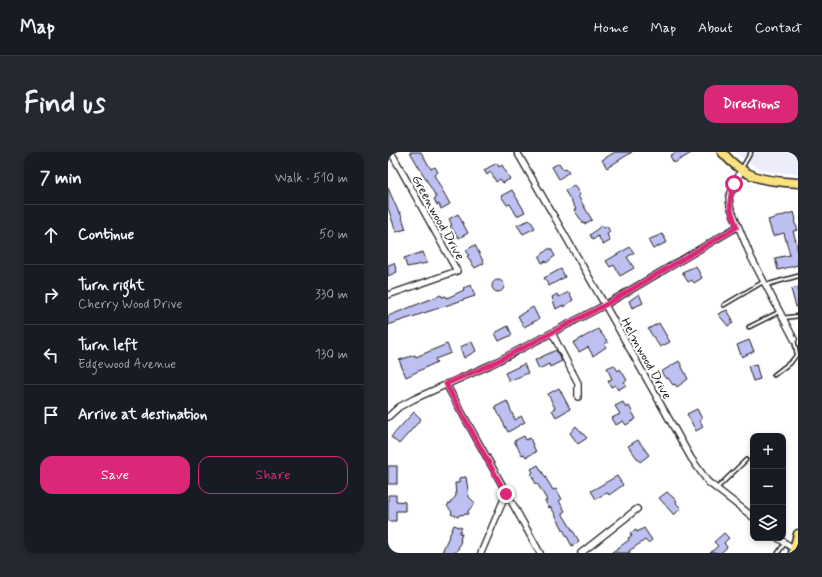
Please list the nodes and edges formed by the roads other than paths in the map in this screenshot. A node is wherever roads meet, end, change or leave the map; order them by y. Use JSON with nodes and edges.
{"nodes":[{"id":1,"x":391,"y":152,"type":"edge"},
{"id":2,"x":516,"y":152,"type":"edge"},
{"id":3,"x":722,"y":152,"type":"edge"},
{"id":4,"x":751,"y":152,"type":"edge"},
{"id":5,"x":741,"y":170,"type":"junction"},
{"id":6,"x":798,"y":183,"type":"edge"},
{"id":7,"x":737,"y":227,"type":"junction"},
{"id":8,"x":798,"y":276,"type":"edge"},
{"id":9,"x":765,"y":284,"type":"junction"},
{"id":10,"x":388,"y":295,"type":"edge"},
{"id":11,"x":605,"y":305,"type":"junction"},
{"id":12,"x":724,"y":305,"type":"dead end"},
{"id":13,"x":779,"y":311,"type":"junction"},
{"id":14,"x":798,"y":316,"type":"edge"},
{"id":15,"x":783,"y":318,"type":"junction"},
{"id":16,"x":749,"y":327,"type":"dead end"},
{"id":17,"x":552,"y":333,"type":"junction"},
{"id":18,"x":794,"y":339,"type":"joint"},
{"id":19,"x":774,"y":375,"type":"dead end"},
{"id":20,"x":446,"y":384,"type":"junction"},
{"id":21,"x":578,"y":397,"type":"dead end"},
{"id":22,"x":388,"y":417,"type":"edge"},
{"id":23,"x":746,"y":460,"type":"dead end"},
{"id":24,"x":716,"y":489,"type":"junction"},
{"id":25,"x":506,"y":494,"type":"junction"},
{"id":26,"x":637,"y":509,"type":"dead end"},
{"id":27,"x":750,"y":515,"type":"edge"},
{"id":28,"x":798,"y":534,"type":"edge"},
{"id":29,"x":782,"y":541,"type":"edge"},
{"id":30,"x":785,"y":543,"type":"junction"},
{"id":31,"x":794,"y":551,"type":"edge"},
{"id":32,"x":481,"y":553,"type":"edge"},
{"id":33,"x":540,"y":553,"type":"edge"},
{"id":34,"x":581,"y":553,"type":"edge"},
{"id":35,"x":778,"y":553,"type":"edge"}],
"edges":[{"from":1,"to":10,"type":"street","name":"Greenwood Drive"},
{"from":2,"to":11,"type":"street","name":"Helmwood Drive"},
{"from":3,"to":5,"type":"main road"},
{"from":4,"to":5,"type":"lane"},
{"from":5,"to":6,"type":"main road"},
{"from":5,"to":7,"type":"street"},
{"from":7,"to":9,"type":"street"},
{"from":7,"to":11,"type":"street"},
{"from":8,"to":9,"type":"lane"},
{"from":9,"to":12,"type":"lane"},
{"from":9,"to":13,"type":"street"},
{"from":11,"to":17,"type":"street"},
{"from":11,"to":24,"type":"street","name":"Helmwood Drive"},
{"from":13,"to":15,"type":"street"},
{"from":13,"to":16,"type":"lane"},
{"from":14,"to":15,"type":"lane"},
{"from":15,"to":18,"type":"street"},
{"from":17,"to":20,"type":"street"},
{"from":17,"to":21,"type":"street"},
{"from":18,"to":19,"type":"lane"},
{"from":20,"to":22,"type":"street"},
{"from":20,"to":25,"type":"street"},
{"from":23,"to":24,"type":"lane"},
{"from":24,"to":27,"type":"street","name":"Helmwood Drive"},
{"from":25,"to":32,"type":"street"},
{"from":25,"to":33,"type":"street"},
{"from":26,"to":34,"type":"street"},
{"from":28,"to":31,"type":"main road"},
{"from":29,"to":30,"type":"street"},
{"from":30,"to":31,"type":"street"},
{"from":30,"to":35,"type":"lane"}]}
